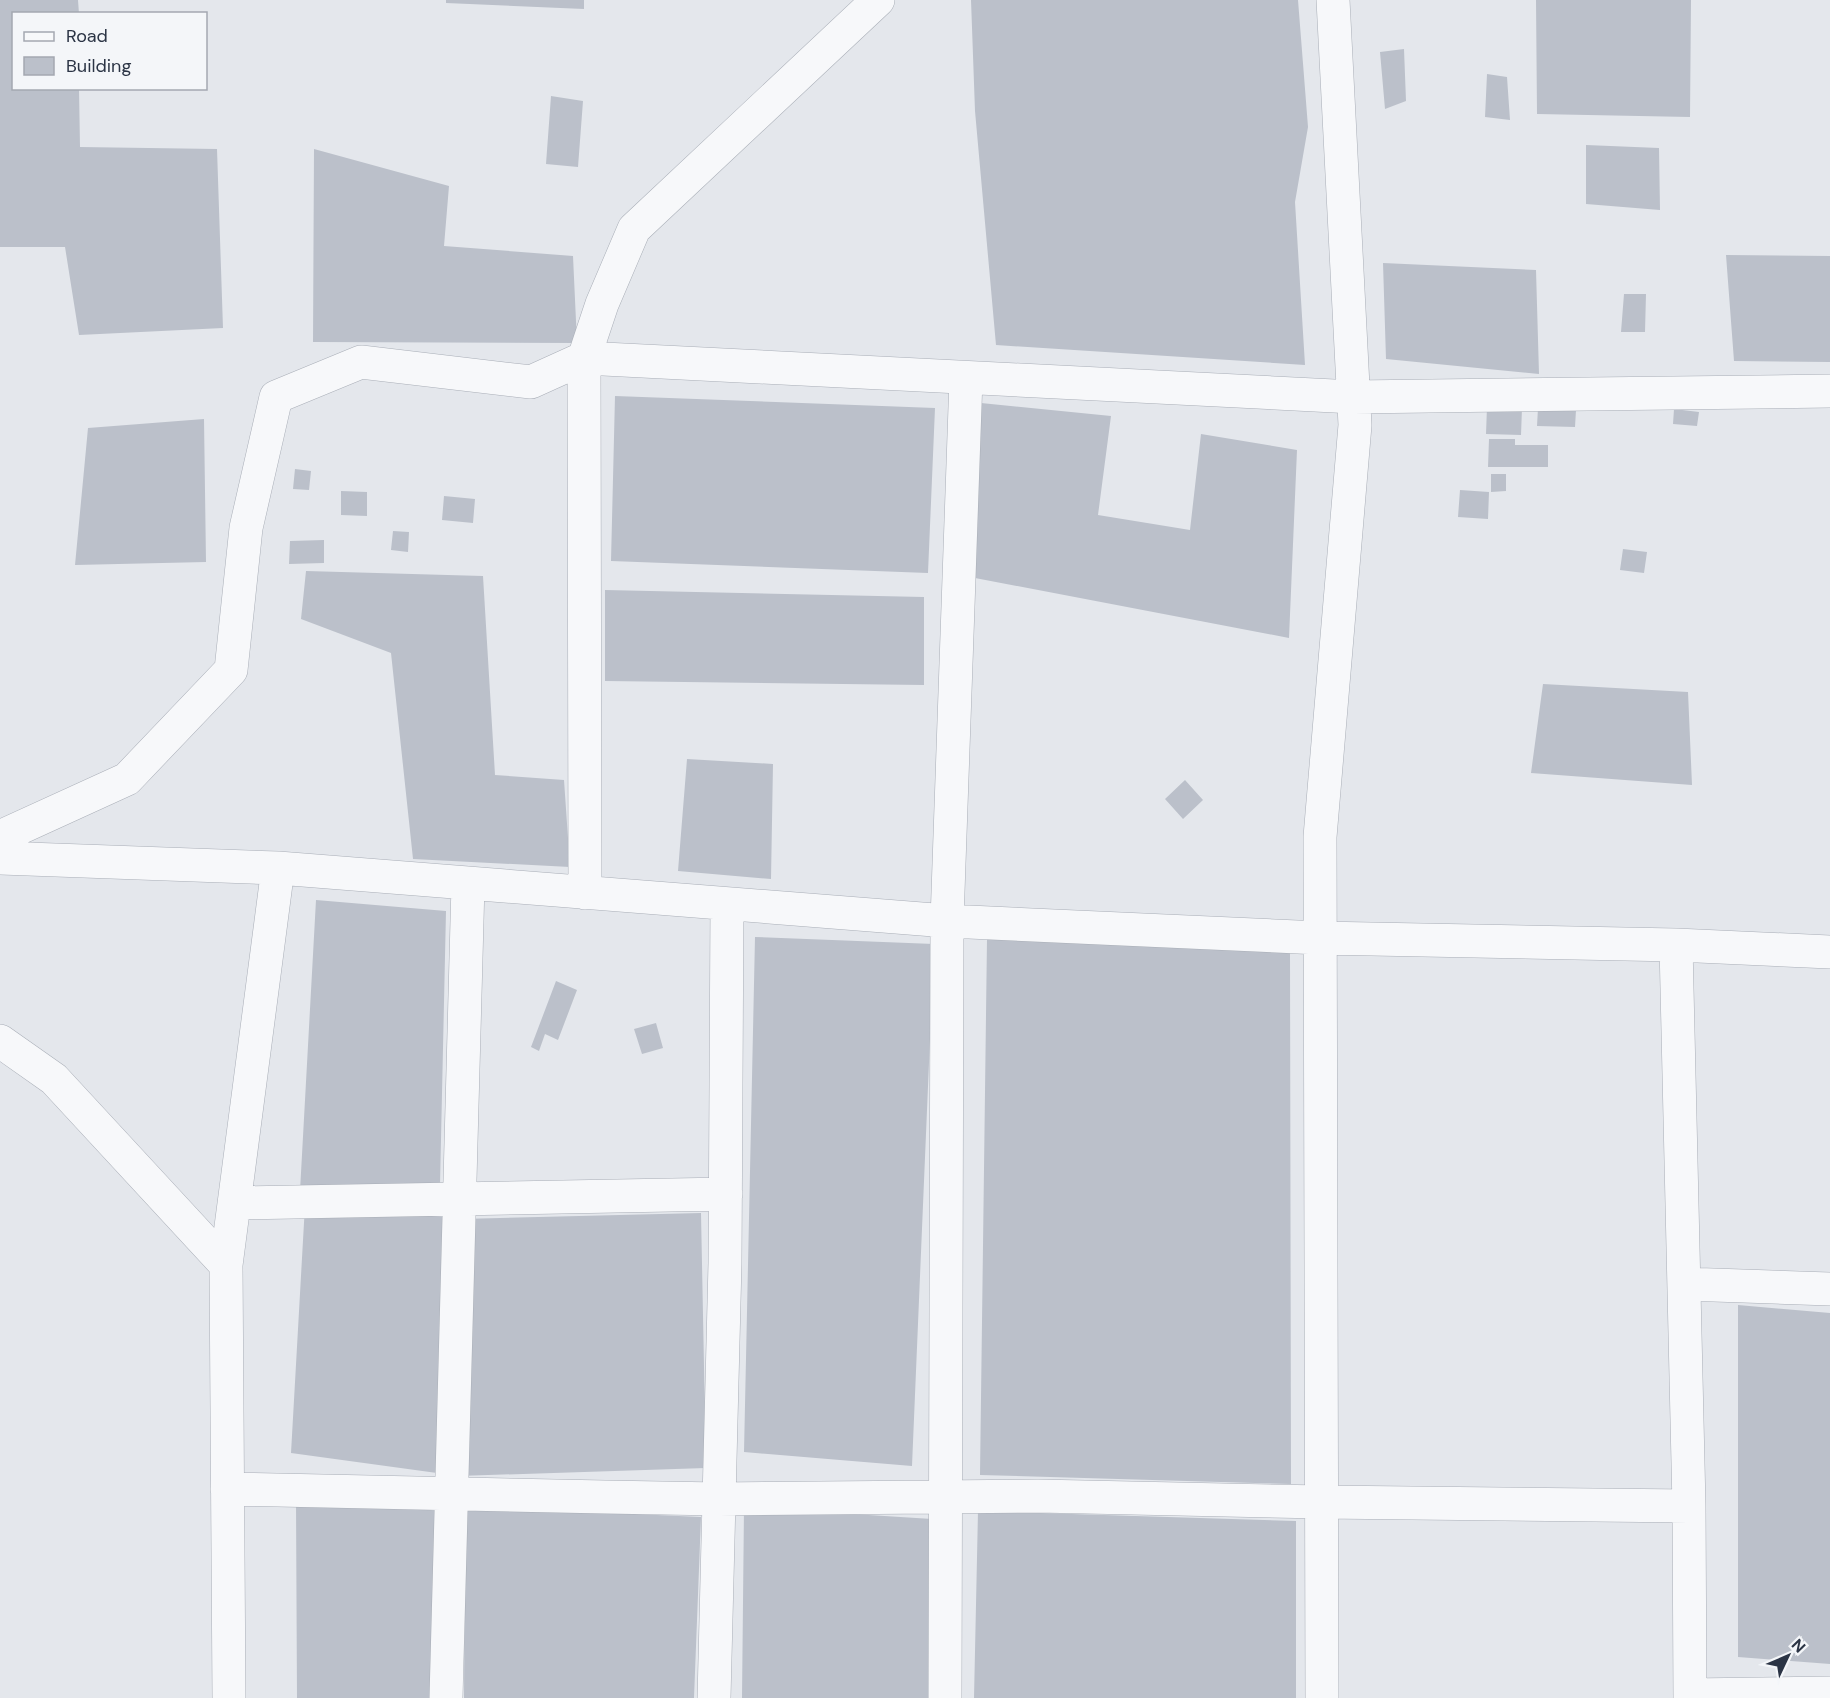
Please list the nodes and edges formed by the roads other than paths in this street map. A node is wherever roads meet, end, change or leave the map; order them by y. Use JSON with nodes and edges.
{"nodes":[{"id":1,"x":878,"y":0,"type":"edge"},
{"id":2,"x":1333,"y":0,"type":"edge"},
{"id":3,"x":584,"y":358,"type":"junction"},
{"id":4,"x":966,"y":378,"type":"junction"},
{"id":5,"x":1830,"y":391,"type":"edge"},
{"id":6,"x":1354,"y":397,"type":"junction"},
{"id":7,"x":0,"y":837,"type":"edge"},
{"id":8,"x":0,"y":858,"type":"edge"},
{"id":9,"x":278,"y":868,"type":"junction"},
{"id":10,"x":468,"y":884,"type":"junction"},
{"id":11,"x":585,"y":893,"type":"junction"},
{"id":12,"x":727,"y":905,"type":"junction"},
{"id":13,"x":947,"y":921,"type":"junction"},
{"id":14,"x":1320,"y":938,"type":"junction"},
{"id":15,"x":1676,"y":945,"type":"junction"},
{"id":16,"x":1830,"y":952,"type":"edge"},
{"id":17,"x":0,"y":1041,"type":"edge"},
{"id":18,"x":726,"y":1194,"type":"junction"},
{"id":19,"x":460,"y":1198,"type":"junction"},
{"id":20,"x":234,"y":1203,"type":"junction"},
{"id":21,"x":226,"y":1265,"type":"junction"},
{"id":22,"x":1684,"y":1284,"type":"junction"},
{"id":23,"x":1830,"y":1289,"type":"edge"},
{"id":24,"x":228,"y":1489,"type":"junction"},
{"id":25,"x":452,"y":1494,"type":"junction"},
{"id":26,"x":945,"y":1497,"type":"junction"},
{"id":27,"x":719,"y":1499,"type":"junction"},
{"id":28,"x":1322,"y":1502,"type":"junction"},
{"id":29,"x":1689,"y":1506,"type":"junction"},
{"id":30,"x":1830,"y":1693,"type":"edge"},
{"id":31,"x":1690,"y":1697,"type":"edge"},
{"id":32,"x":229,"y":1698,"type":"edge"},
{"id":33,"x":446,"y":1698,"type":"edge"},
{"id":34,"x":714,"y":1698,"type":"edge"},
{"id":35,"x":945,"y":1698,"type":"edge"},
{"id":36,"x":1322,"y":1698,"type":"edge"}],
"edges":[{"from":1,"to":3,"type":"street"},
{"from":2,"to":6,"type":"street"},
{"from":3,"to":4,"type":"street"},
{"from":3,"to":7,"type":"street"},
{"from":3,"to":11,"type":"street"},
{"from":4,"to":6,"type":"street"},
{"from":4,"to":13,"type":"street"},
{"from":5,"to":6,"type":"street"},
{"from":6,"to":14,"type":"street"},
{"from":8,"to":9,"type":"street"},
{"from":9,"to":10,"type":"street"},
{"from":9,"to":20,"type":"street"},
{"from":10,"to":11,"type":"street"},
{"from":10,"to":19,"type":"street"},
{"from":11,"to":12,"type":"street"},
{"from":12,"to":13,"type":"street"},
{"from":12,"to":18,"type":"street"},
{"from":13,"to":14,"type":"street"},
{"from":13,"to":26,"type":"street"},
{"from":14,"to":15,"type":"street"},
{"from":14,"to":28,"type":"street"},
{"from":15,"to":16,"type":"street"},
{"from":15,"to":22,"type":"street"},
{"from":17,"to":21,"type":"street"},
{"from":18,"to":19,"type":"street"},
{"from":18,"to":27,"type":"street"},
{"from":19,"to":20,"type":"street"},
{"from":19,"to":25,"type":"street"},
{"from":20,"to":21,"type":"street"},
{"from":21,"to":24,"type":"street"},
{"from":22,"to":23,"type":"street"},
{"from":22,"to":29,"type":"street"},
{"from":24,"to":25,"type":"street"},
{"from":24,"to":32,"type":"street"},
{"from":25,"to":27,"type":"street"},
{"from":25,"to":33,"type":"street"},
{"from":26,"to":27,"type":"street"},
{"from":26,"to":28,"type":"street"},
{"from":26,"to":35,"type":"street"},
{"from":27,"to":34,"type":"street"},
{"from":28,"to":29,"type":"street"},
{"from":28,"to":36,"type":"street"},
{"from":29,"to":31,"type":"street"},
{"from":30,"to":31,"type":"street"}]}
